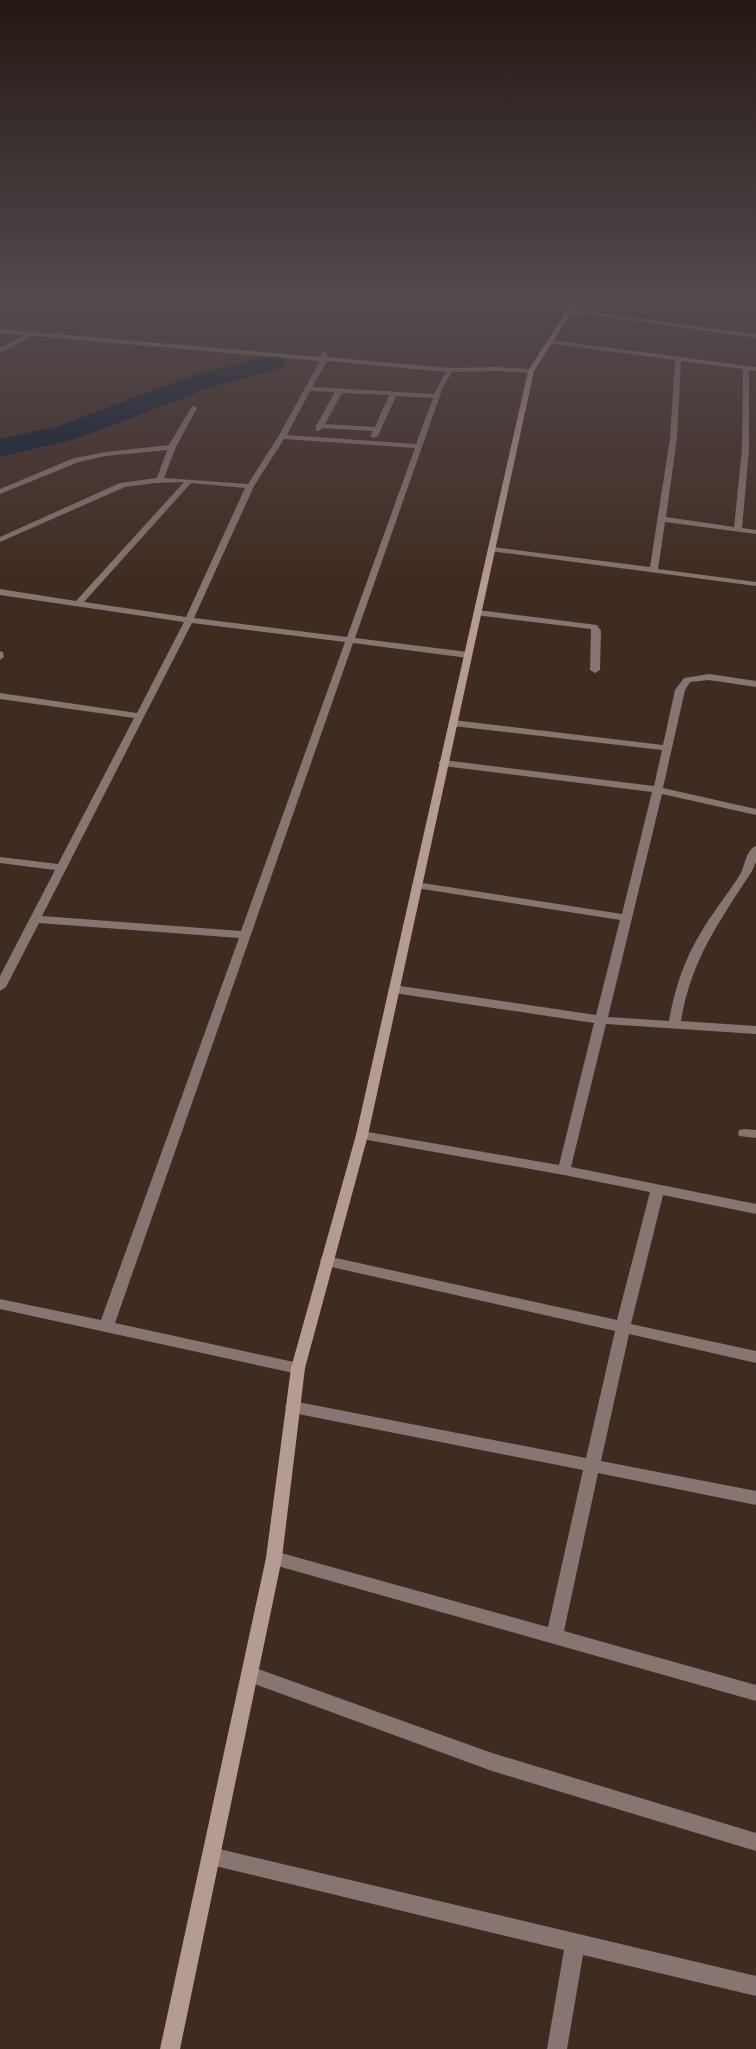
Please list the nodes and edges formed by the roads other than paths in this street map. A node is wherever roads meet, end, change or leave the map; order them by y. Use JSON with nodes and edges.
{"nodes":[{"id":1,"x":439,"y":392,"type":"edge"},
{"id":2,"x":306,"y":393,"type":"edge"},
{"id":3,"x":339,"y":393,"type":"edge"},
{"id":4,"x":387,"y":393,"type":"edge"},
{"id":5,"x":394,"y":393,"type":"junction"},
{"id":6,"x":411,"y":393,"type":"edge"},
{"id":7,"x":526,"y":393,"type":"edge"},
{"id":8,"x":678,"y":393,"type":"edge"},
{"id":9,"x":747,"y":393,"type":"edge"},
{"id":10,"x":194,"y":408,"type":"dead end"},
{"id":11,"x":320,"y":426,"type":"junction"},
{"id":12,"x":377,"y":429,"type":"junction"},
{"id":13,"x":282,"y":436,"type":"junction"},
{"id":14,"x":313,"y":439,"type":"junction"},
{"id":15,"x":371,"y":443,"type":"junction"},
{"id":16,"x":420,"y":446,"type":"junction"},
{"id":17,"x":172,"y":447,"type":"junction"},
{"id":18,"x":160,"y":479,"type":"junction"},
{"id":19,"x":189,"y":481,"type":"junction"},
{"id":20,"x":250,"y":486,"type":"junction"},
{"id":21,"x":0,"y":492,"type":"edge"},
{"id":22,"x":662,"y":519,"type":"junction"},
{"id":23,"x":738,"y":530,"type":"junction"},
{"id":24,"x":756,"y":532,"type":"edge"},
{"id":25,"x":0,"y":540,"type":"edge"},
{"id":26,"x":493,"y":549,"type":"junction"},
{"id":27,"x":654,"y":570,"type":"junction"},
{"id":28,"x":756,"y":584,"type":"edge"},
{"id":29,"x":0,"y":592,"type":"edge"},
{"id":30,"x":78,"y":604,"type":"junction"},
{"id":31,"x":478,"y":613,"type":"junction"},
{"id":32,"x":189,"y":620,"type":"junction"},
{"id":33,"x":351,"y":642,"type":"junction"},
{"id":34,"x":468,"y":655,"type":"junction"},
{"id":35,"x":595,"y":670,"type":"dead end"},
{"id":36,"x":756,"y":684,"type":"edge"},
{"id":37,"x":0,"y":696,"type":"edge"},
{"id":38,"x":140,"y":716,"type":"junction"},
{"id":39,"x":453,"y":723,"type":"junction"},
{"id":40,"x":667,"y":748,"type":"junction"},
{"id":41,"x":443,"y":763,"type":"junction"},
{"id":42,"x":658,"y":790,"type":"junction"},
{"id":43,"x":756,"y":812,"type":"edge"},
{"id":44,"x":756,"y":849,"type":"edge"},
{"id":45,"x":0,"y":860,"type":"edge"},
{"id":46,"x":62,"y":868,"type":"junction"},
{"id":47,"x":416,"y":885,"type":"junction"},
{"id":48,"x":627,"y":918,"type":"junction"},
{"id":49,"x":35,"y":919,"type":"junction"},
{"id":50,"x":246,"y":935,"type":"junction"},
{"id":51,"x":2,"y":980,"type":"edge"},
{"id":52,"x":394,"y":989,"type":"junction"},
{"id":53,"x":602,"y":1020,"type":"junction"},
{"id":54,"x":674,"y":1025,"type":"junction"},
{"id":55,"x":754,"y":1027,"type":"edge"},
{"id":56,"x":362,"y":1135,"type":"junction"},
{"id":57,"x":564,"y":1170,"type":"junction"},
{"id":58,"x":658,"y":1189,"type":"junction"},
{"id":59,"x":756,"y":1209,"type":"edge"},
{"id":60,"x":327,"y":1261,"type":"junction"},
{"id":61,"x":0,"y":1304,"type":"edge"},
{"id":62,"x":106,"y":1327,"type":"junction"},
{"id":63,"x":623,"y":1328,"type":"junction"},
{"id":64,"x":756,"y":1358,"type":"edge"},
{"id":65,"x":298,"y":1368,"type":"junction"},
{"id":66,"x":293,"y":1407,"type":"junction"},
{"id":67,"x":591,"y":1466,"type":"junction"},
{"id":68,"x":756,"y":1498,"type":"edge"},
{"id":69,"x":274,"y":1558,"type":"junction"},
{"id":70,"x":554,"y":1637,"type":"junction"},
{"id":71,"x":250,"y":1674,"type":"junction"},
{"id":72,"x":756,"y":1693,"type":"edge"},
{"id":73,"x":756,"y":1842,"type":"edge"},
{"id":74,"x":211,"y":1856,"type":"junction"},
{"id":75,"x":575,"y":1943,"type":"junction"},
{"id":76,"x":756,"y":1986,"type":"edge"},
{"id":77,"x":170,"y":2049,"type":"edge"},
{"id":78,"x":557,"y":2049,"type":"edge"}],
"edges":[{"from":1,"to":16,"type":"street"},
{"from":2,"to":13,"type":"street"},
{"from":3,"to":11,"type":"street"},
{"from":4,"to":5,"type":"street"},
{"from":5,"to":6,"type":"street"},
{"from":5,"to":12,"type":"street"},
{"from":7,"to":26,"type":"main road"},
{"from":8,"to":22,"type":"street"},
{"from":9,"to":23,"type":"street"},
{"from":10,"to":17,"type":"street"},
{"from":11,"to":12,"type":"street"},
{"from":11,"to":14,"type":"street"},
{"from":12,"to":15,"type":"street"},
{"from":13,"to":14,"type":"street"},
{"from":13,"to":20,"type":"street"},
{"from":14,"to":15,"type":"street"},
{"from":15,"to":16,"type":"street"},
{"from":16,"to":33,"type":"street"},
{"from":17,"to":18,"type":"street"},
{"from":17,"to":21,"type":"street"},
{"from":18,"to":19,"type":"street"},
{"from":18,"to":25,"type":"street"},
{"from":19,"to":20,"type":"street"},
{"from":19,"to":30,"type":"street"},
{"from":20,"to":32,"type":"street"},
{"from":22,"to":23,"type":"street"},
{"from":22,"to":27,"type":"street"},
{"from":23,"to":24,"type":"street"},
{"from":26,"to":27,"type":"street"},
{"from":26,"to":31,"type":"main road"},
{"from":27,"to":28,"type":"street"},
{"from":29,"to":30,"type":"street"},
{"from":30,"to":32,"type":"street"},
{"from":31,"to":34,"type":"main road"},
{"from":31,"to":35,"type":"street"},
{"from":32,"to":33,"type":"street"},
{"from":32,"to":38,"type":"street"},
{"from":33,"to":34,"type":"street"},
{"from":33,"to":50,"type":"street"},
{"from":34,"to":39,"type":"main road"},
{"from":36,"to":40,"type":"street"},
{"from":37,"to":38,"type":"street"},
{"from":38,"to":46,"type":"street"},
{"from":39,"to":40,"type":"street"},
{"from":39,"to":41,"type":"main road"},
{"from":40,"to":42,"type":"street"},
{"from":41,"to":42,"type":"street"},
{"from":41,"to":47,"type":"main road"},
{"from":42,"to":43,"type":"street"},
{"from":42,"to":48,"type":"street"},
{"from":44,"to":54,"type":"street"},
{"from":45,"to":46,"type":"street"},
{"from":46,"to":49,"type":"street"},
{"from":47,"to":48,"type":"street"},
{"from":47,"to":52,"type":"main road"},
{"from":48,"to":53,"type":"street"},
{"from":49,"to":50,"type":"street"},
{"from":49,"to":51,"type":"street"},
{"from":50,"to":62,"type":"street"},
{"from":52,"to":53,"type":"street"},
{"from":52,"to":56,"type":"main road"},
{"from":53,"to":54,"type":"street"},
{"from":53,"to":57,"type":"street"},
{"from":54,"to":55,"type":"street"},
{"from":56,"to":57,"type":"street"},
{"from":56,"to":60,"type":"main road"},
{"from":57,"to":58,"type":"street"},
{"from":58,"to":59,"type":"street"},
{"from":58,"to":63,"type":"street"},
{"from":60,"to":63,"type":"street"},
{"from":60,"to":65,"type":"main road"},
{"from":61,"to":62,"type":"street"},
{"from":62,"to":65,"type":"street"},
{"from":63,"to":64,"type":"street"},
{"from":63,"to":67,"type":"street"},
{"from":65,"to":66,"type":"main road"},
{"from":66,"to":67,"type":"street"},
{"from":66,"to":69,"type":"main road"},
{"from":67,"to":68,"type":"street"},
{"from":67,"to":70,"type":"street"},
{"from":69,"to":70,"type":"street"},
{"from":69,"to":71,"type":"main road"},
{"from":70,"to":72,"type":"street"},
{"from":71,"to":73,"type":"street"},
{"from":71,"to":74,"type":"main road"},
{"from":74,"to":75,"type":"street"},
{"from":74,"to":77,"type":"main road"},
{"from":75,"to":76,"type":"street"},
{"from":75,"to":78,"type":"street"}]}
